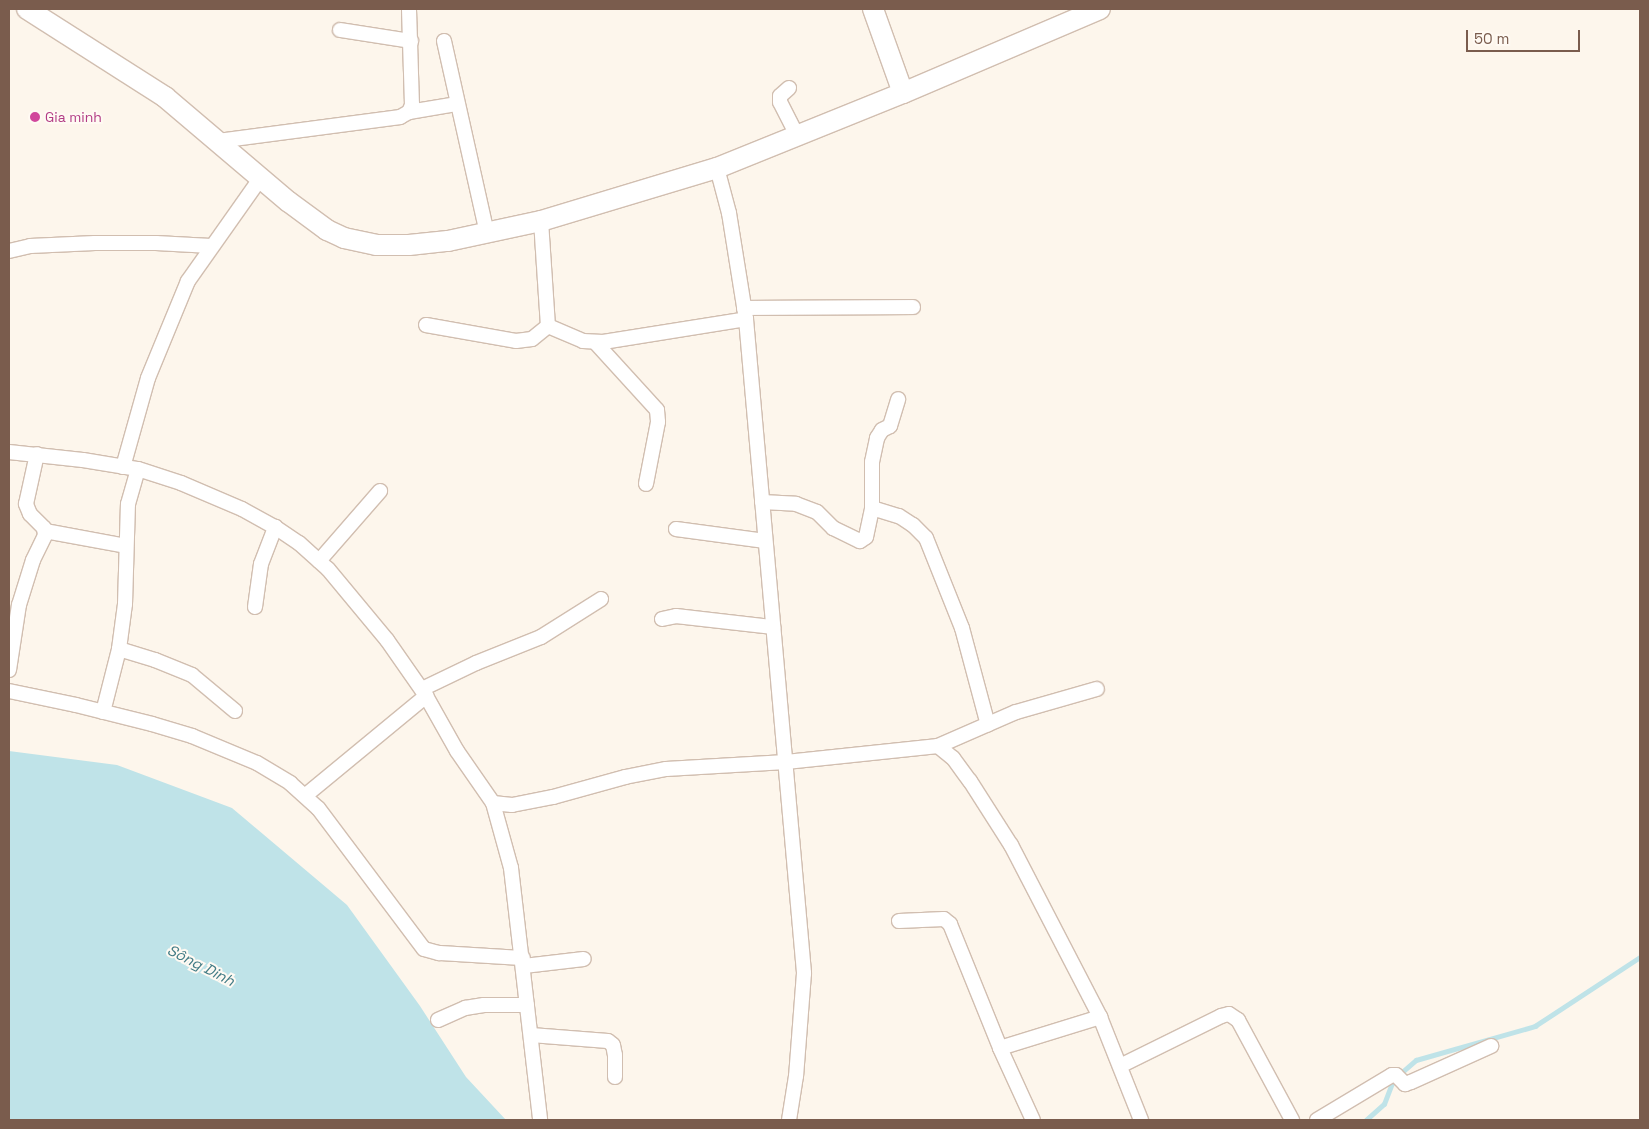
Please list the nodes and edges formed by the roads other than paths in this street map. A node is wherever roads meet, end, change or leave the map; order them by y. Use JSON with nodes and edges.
{"nodes":[{"id":1,"x":409,"y":9,"type":"edge"},
{"id":2,"x":873,"y":9,"type":"edge"},
{"id":3,"x":1100,"y":9,"type":"edge"},
{"id":4,"x":37,"y":12,"type":"edge"},
{"id":5,"x":340,"y":30,"type":"dead end"},
{"id":6,"x":411,"y":40,"type":"junction"},
{"id":7,"x":444,"y":41,"type":"dead end"},
{"id":8,"x":789,"y":88,"type":"dead end"},
{"id":9,"x":903,"y":93,"type":"junction"},
{"id":10,"x":457,"y":104,"type":"junction"},
{"id":11,"x":409,"y":112,"type":"junction"},
{"id":12,"x":797,"y":136,"type":"junction"},
{"id":13,"x":218,"y":141,"type":"junction"},
{"id":14,"x":717,"y":168,"type":"junction"},
{"id":15,"x":260,"y":179,"type":"junction"},
{"id":16,"x":541,"y":221,"type":"junction"},
{"id":17,"x":487,"y":233,"type":"junction"},
{"id":18,"x":211,"y":246,"type":"junction"},
{"id":19,"x":9,"y":251,"type":"edge"},
{"id":20,"x":913,"y":307,"type":"dead end"},
{"id":21,"x":745,"y":314,"type":"junction"},
{"id":22,"x":426,"y":325,"type":"dead end"},
{"id":23,"x":548,"y":326,"type":"junction"},
{"id":24,"x":595,"y":342,"type":"junction"},
{"id":25,"x":898,"y":399,"type":"dead end"},
{"id":26,"x":9,"y":452,"type":"edge"},
{"id":27,"x":37,"y":454,"type":"junction"},
{"id":28,"x":122,"y":467,"type":"junction"},
{"id":29,"x":138,"y":470,"type":"junction"},
{"id":30,"x":646,"y":484,"type":"dead end"},
{"id":31,"x":380,"y":492,"type":"dead end"},
{"id":32,"x":762,"y":502,"type":"junction"},
{"id":33,"x":872,"y":508,"type":"junction"},
{"id":34,"x":275,"y":527,"type":"junction"},
{"id":35,"x":676,"y":529,"type":"dead end"},
{"id":36,"x":45,"y":532,"type":"junction"},
{"id":37,"x":764,"y":541,"type":"junction"},
{"id":38,"x":126,"y":546,"type":"junction"},
{"id":39,"x":320,"y":561,"type":"junction"},
{"id":40,"x":601,"y":599,"type":"dead end"},
{"id":41,"x":255,"y":607,"type":"dead end"},
{"id":42,"x":662,"y":619,"type":"dead end"},
{"id":43,"x":773,"y":627,"type":"junction"},
{"id":44,"x":118,"y":649,"type":"junction"},
{"id":45,"x":9,"y":670,"type":"edge"},
{"id":46,"x":1097,"y":688,"type":"dead end"},
{"id":47,"x":9,"y":692,"type":"edge"},
{"id":48,"x":424,"y":692,"type":"junction"},
{"id":49,"x":235,"y":710,"type":"dead end"},
{"id":50,"x":103,"y":712,"type":"junction"},
{"id":51,"x":988,"y":725,"type":"junction"},
{"id":52,"x":938,"y":746,"type":"junction"},
{"id":53,"x":786,"y":762,"type":"junction"},
{"id":54,"x":306,"y":795,"type":"junction"},
{"id":55,"x":493,"y":803,"type":"junction"},
{"id":56,"x":899,"y":921,"type":"dead end"},
{"id":57,"x":584,"y":959,"type":"dead end"},
{"id":58,"x":523,"y":962,"type":"junction"},
{"id":59,"x":527,"y":1005,"type":"junction"},
{"id":60,"x":1100,"y":1017,"type":"junction"},
{"id":61,"x":438,"y":1020,"type":"dead end"},
{"id":62,"x":531,"y":1035,"type":"junction"},
{"id":63,"x":1491,"y":1046,"type":"dead end"},
{"id":64,"x":1000,"y":1048,"type":"junction"},
{"id":65,"x":1120,"y":1066,"type":"junction"},
{"id":66,"x":615,"y":1076,"type":"dead end"},
{"id":67,"x":540,"y":1120,"type":"edge"},
{"id":68,"x":789,"y":1120,"type":"edge"},
{"id":69,"x":1033,"y":1120,"type":"edge"},
{"id":70,"x":1141,"y":1120,"type":"edge"},
{"id":71,"x":1292,"y":1120,"type":"edge"},
{"id":72,"x":1317,"y":1120,"type":"edge"}],
"edges":[{"from":1,"to":6,"type":"street"},
{"from":2,"to":9,"type":"street"},
{"from":3,"to":9,"type":"street"},
{"from":4,"to":13,"type":"street"},
{"from":5,"to":6,"type":"street"},
{"from":6,"to":11,"type":"street"},
{"from":7,"to":10,"type":"street"},
{"from":8,"to":12,"type":"street"},
{"from":9,"to":12,"type":"street"},
{"from":10,"to":11,"type":"street"},
{"from":10,"to":17,"type":"street"},
{"from":11,"to":13,"type":"street"},
{"from":12,"to":14,"type":"street"},
{"from":13,"to":15,"type":"street"},
{"from":14,"to":16,"type":"street"},
{"from":14,"to":21,"type":"street"},
{"from":15,"to":17,"type":"street"},
{"from":15,"to":18,"type":"street"},
{"from":16,"to":17,"type":"street"},
{"from":16,"to":23,"type":"street"},
{"from":18,"to":19,"type":"street"},
{"from":18,"to":28,"type":"street"},
{"from":20,"to":21,"type":"street"},
{"from":21,"to":24,"type":"street"},
{"from":21,"to":32,"type":"street"},
{"from":22,"to":23,"type":"street"},
{"from":23,"to":24,"type":"street"},
{"from":24,"to":30,"type":"street"},
{"from":25,"to":33,"type":"street"},
{"from":26,"to":27,"type":"street"},
{"from":27,"to":28,"type":"street"},
{"from":27,"to":36,"type":"street"},
{"from":28,"to":29,"type":"street"},
{"from":29,"to":34,"type":"street"},
{"from":29,"to":38,"type":"street"},
{"from":31,"to":39,"type":"street"},
{"from":32,"to":33,"type":"street"},
{"from":32,"to":37,"type":"street"},
{"from":33,"to":51,"type":"street"},
{"from":34,"to":39,"type":"street"},
{"from":34,"to":41,"type":"street"},
{"from":35,"to":37,"type":"street"},
{"from":36,"to":38,"type":"street"},
{"from":36,"to":45,"type":"street"},
{"from":37,"to":43,"type":"street"},
{"from":38,"to":44,"type":"street"},
{"from":39,"to":48,"type":"street"},
{"from":40,"to":48,"type":"street"},
{"from":42,"to":43,"type":"street"},
{"from":43,"to":53,"type":"street"},
{"from":44,"to":49,"type":"street"},
{"from":44,"to":50,"type":"street"},
{"from":46,"to":51,"type":"street"},
{"from":47,"to":50,"type":"street"},
{"from":48,"to":54,"type":"street"},
{"from":48,"to":55,"type":"street"},
{"from":50,"to":54,"type":"street"},
{"from":51,"to":52,"type":"street"},
{"from":52,"to":53,"type":"street"},
{"from":52,"to":60,"type":"street"},
{"from":53,"to":55,"type":"street"},
{"from":53,"to":68,"type":"street"},
{"from":54,"to":58,"type":"street"},
{"from":55,"to":58,"type":"street"},
{"from":56,"to":64,"type":"street"},
{"from":57,"to":58,"type":"street"},
{"from":58,"to":59,"type":"street"},
{"from":59,"to":61,"type":"street"},
{"from":59,"to":62,"type":"street"},
{"from":60,"to":64,"type":"street"},
{"from":60,"to":65,"type":"street"},
{"from":62,"to":66,"type":"street"},
{"from":62,"to":67,"type":"street"},
{"from":63,"to":72,"type":"street"},
{"from":64,"to":69,"type":"street"},
{"from":65,"to":70,"type":"street"},
{"from":65,"to":71,"type":"street"}]}
